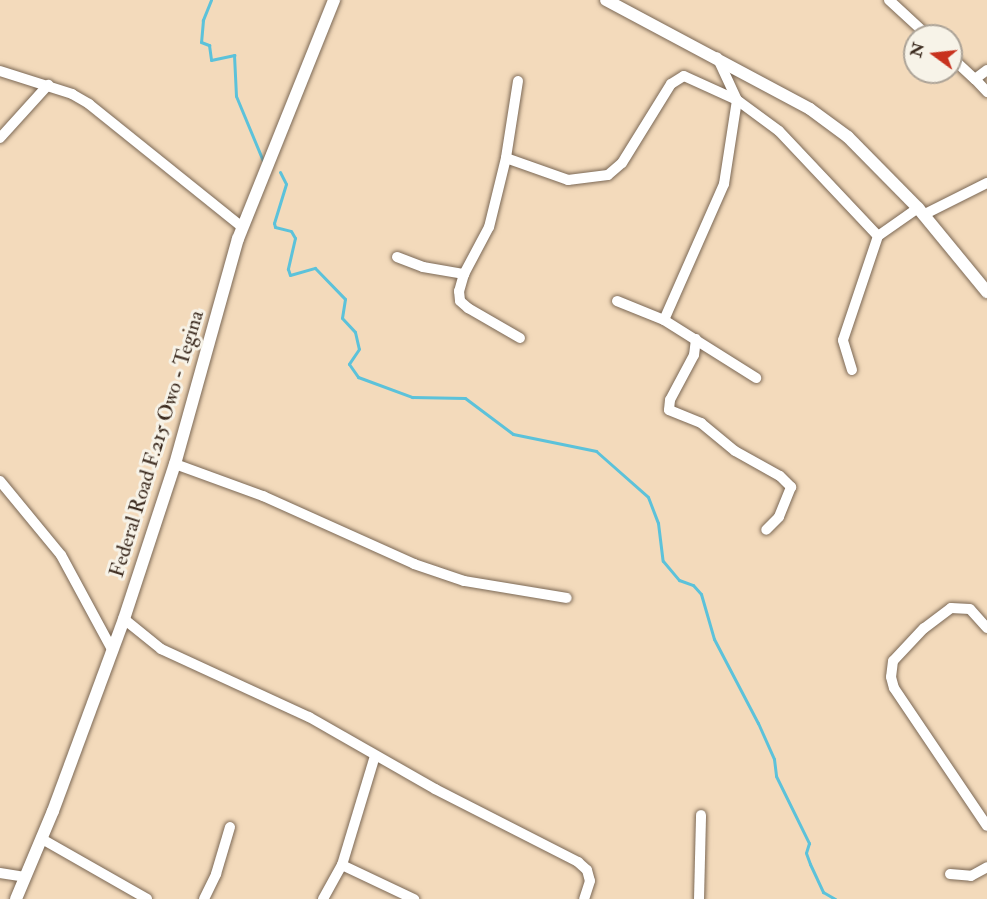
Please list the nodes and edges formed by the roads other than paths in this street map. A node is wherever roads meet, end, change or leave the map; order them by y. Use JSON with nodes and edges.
{"nodes":[{"id":1,"x":334,"y":0,"type":"edge"},
{"id":2,"x":606,"y":0,"type":"edge"},
{"id":3,"x":889,"y":0,"type":"edge"},
{"id":4,"x":915,"y":24,"type":"edge"},
{"id":5,"x":717,"y":57,"type":"junction"},
{"id":6,"x":963,"y":68,"type":"edge"},
{"id":7,"x":987,"y":69,"type":"edge"},
{"id":8,"x":0,"y":71,"type":"edge"},
{"id":9,"x":975,"y":79,"type":"junction"},
{"id":10,"x":518,"y":81,"type":"dead end"},
{"id":11,"x":48,"y":85,"type":"junction"},
{"id":12,"x":987,"y":92,"type":"edge"},
{"id":13,"x":737,"y":100,"type":"junction"},
{"id":14,"x":0,"y":138,"type":"edge"},
{"id":15,"x":506,"y":158,"type":"junction"},
{"id":16,"x":987,"y":183,"type":"edge"},
{"id":17,"x":920,"y":211,"type":"junction"},
{"id":18,"x":242,"y":227,"type":"junction"},
{"id":19,"x":878,"y":236,"type":"junction"},
{"id":20,"x":397,"y":257,"type":"dead end"},
{"id":21,"x":464,"y":274,"type":"junction"},
{"id":22,"x":987,"y":292,"type":"edge"},
{"id":23,"x":617,"y":302,"type":"dead end"},
{"id":24,"x":664,"y":320,"type":"junction"},
{"id":25,"x":520,"y":338,"type":"dead end"},
{"id":26,"x":696,"y":339,"type":"junction"},
{"id":27,"x":852,"y":370,"type":"dead end"},
{"id":28,"x":756,"y":378,"type":"dead end"},
{"id":29,"x":175,"y":464,"type":"junction"},
{"id":30,"x":0,"y":481,"type":"edge"},
{"id":31,"x":766,"y":530,"type":"dead end"},
{"id":32,"x":567,"y":598,"type":"dead end"},
{"id":33,"x":124,"y":619,"type":"junction"},
{"id":34,"x":987,"y":628,"type":"edge"},
{"id":35,"x":113,"y":651,"type":"junction"},
{"id":36,"x":375,"y":756,"type":"junction"},
{"id":37,"x":701,"y":815,"type":"dead end"},
{"id":38,"x":987,"y":826,"type":"edge"},
{"id":39,"x":230,"y":827,"type":"dead end"},
{"id":40,"x":42,"y":839,"type":"junction"},
{"id":41,"x":342,"y":865,"type":"junction"},
{"id":42,"x":987,"y":867,"type":"edge"},
{"id":43,"x":0,"y":873,"type":"edge"},
{"id":44,"x":950,"y":873,"type":"dead end"},
{"id":45,"x":25,"y":877,"type":"junction"},
{"id":46,"x":16,"y":899,"type":"edge"},
{"id":47,"x":147,"y":899,"type":"edge"},
{"id":48,"x":204,"y":899,"type":"edge"},
{"id":49,"x":323,"y":899,"type":"edge"},
{"id":50,"x":414,"y":899,"type":"edge"},
{"id":51,"x":584,"y":899,"type":"edge"},
{"id":52,"x":699,"y":899,"type":"edge"}],
"edges":[{"from":1,"to":18,"type":"main road","name":"Federal Road F.215 Owo - Tegina"},
{"from":2,"to":5,"type":"main road"},
{"from":3,"to":4,"type":"street"},
{"from":5,"to":13,"type":"street"},
{"from":5,"to":17,"type":"main road"},
{"from":6,"to":9,"type":"street"},
{"from":7,"to":9,"type":"street"},
{"from":8,"to":11,"type":"street"},
{"from":9,"to":12,"type":"street"},
{"from":10,"to":15,"type":"street"},
{"from":11,"to":14,"type":"street"},
{"from":11,"to":18,"type":"street"},
{"from":13,"to":15,"type":"street"},
{"from":13,"to":19,"type":"street"},
{"from":13,"to":24,"type":"street"},
{"from":15,"to":21,"type":"street"},
{"from":16,"to":17,"type":"street"},
{"from":17,"to":19,"type":"street"},
{"from":17,"to":22,"type":"main road"},
{"from":18,"to":29,"type":"main road","name":"Federal Road F.215 Owo - Tegina"},
{"from":19,"to":27,"type":"street"},
{"from":20,"to":21,"type":"street"},
{"from":21,"to":25,"type":"street"},
{"from":23,"to":24,"type":"street"},
{"from":24,"to":26,"type":"street"},
{"from":26,"to":28,"type":"street"},
{"from":26,"to":31,"type":"street"},
{"from":29,"to":32,"type":"street"},
{"from":29,"to":33,"type":"main road","name":"Federal Road F.215 Owo - Tegina"},
{"from":30,"to":35,"type":"street"},
{"from":33,"to":35,"type":"main road","name":"Federal Road F.215 Owo - Tegina"},
{"from":33,"to":36,"type":"street"},
{"from":34,"to":38,"type":"street"},
{"from":35,"to":40,"type":"main road","name":"Federal Road F.215 Owo - Tegina"},
{"from":36,"to":41,"type":"street"},
{"from":36,"to":51,"type":"street"},
{"from":37,"to":52,"type":"street"},
{"from":39,"to":48,"type":"street"},
{"from":40,"to":45,"type":"main road","name":"Federal Road F.215 Owo - Tegina"},
{"from":40,"to":47,"type":"street"},
{"from":41,"to":49,"type":"street"},
{"from":41,"to":50,"type":"street"},
{"from":42,"to":44,"type":"street"},
{"from":43,"to":45,"type":"street"},
{"from":45,"to":46,"type":"main road","name":"Federal Road F.215 Owo - Tegina"}]}
